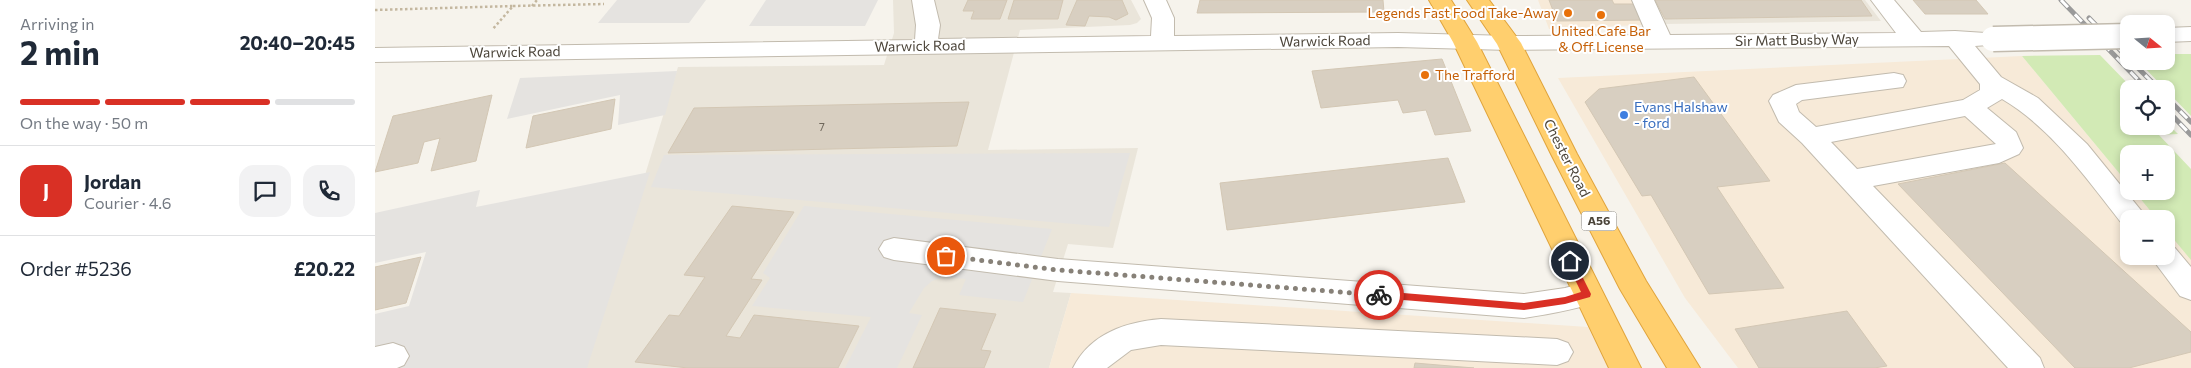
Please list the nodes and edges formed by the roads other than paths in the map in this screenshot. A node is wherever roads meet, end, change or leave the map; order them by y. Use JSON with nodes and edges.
{"nodes":[{"id":1,"x":923,"y":0,"type":"edge"},
{"id":2,"x":1155,"y":0,"type":"edge"},
{"id":3,"x":1440,"y":0,"type":"edge"},
{"id":4,"x":1478,"y":0,"type":"edge"},
{"id":5,"x":1643,"y":0,"type":"edge"},
{"id":6,"x":1882,"y":0,"type":"edge"},
{"id":7,"x":2120,"y":36,"type":"edge"},
{"id":8,"x":1913,"y":38,"type":"junction"},
{"id":9,"x":1955,"y":38,"type":"junction"},
{"id":10,"x":1465,"y":42,"type":"junction"},
{"id":11,"x":1663,"y":42,"type":"junction"},
{"id":12,"x":1509,"y":43,"type":"junction"},
{"id":13,"x":1162,"y":44,"type":"junction"},
{"id":14,"x":926,"y":45,"type":"junction"},
{"id":15,"x":375,"y":55,"type":"edge"},
{"id":16,"x":1894,"y":81,"type":"dead end"},
{"id":17,"x":1991,"y":83,"type":"junction"},
{"id":18,"x":1971,"y":107,"type":"junction"},
{"id":19,"x":1811,"y":137,"type":"junction"},
{"id":20,"x":1853,"y":180,"type":"junction"},
{"id":21,"x":2127,"y":210,"type":"edge"},
{"id":22,"x":894,"y":249,"type":"dead end"},
{"id":23,"x":2172,"y":265,"type":"edge"},
{"id":24,"x":2191,"y":288,"type":"edge"},
{"id":25,"x":1587,"y":294,"type":"junction"},
{"id":26,"x":1557,"y":352,"type":"dead end"},
{"id":27,"x":1089,"y":368,"type":"edge"},
{"id":28,"x":1625,"y":368,"type":"edge"},
{"id":29,"x":1684,"y":368,"type":"edge"},
{"id":30,"x":2028,"y":368,"type":"edge"}],
"edges":[{"from":1,"to":14,"type":"street"},
{"from":2,"to":13,"type":"street"},
{"from":3,"to":10,"type":"highway"},
{"from":4,"to":12,"type":"highway","name":"Chester Road","number":"A56"},
{"from":5,"to":11,"type":"street"},
{"from":6,"to":8,"type":"street"},
{"from":7,"to":9,"type":"street","name":"Sir Matt Busby Way","bridge":true},
{"from":8,"to":9,"type":"street","name":"Sir Matt Busby Way"},
{"from":8,"to":11,"type":"street","name":"Sir Matt Busby Way"},
{"from":9,"to":17,"type":"street"},
{"from":10,"to":12,"type":"street","name":"Sir Matt Busby Way"},
{"from":10,"to":13,"type":"street","name":"Warwick Road"},
{"from":10,"to":25,"type":"highway"},
{"from":11,"to":12,"type":"street","name":"Sir Matt Busby Way"},
{"from":12,"to":29,"type":"highway","name":"Chester Road","number":"A56"},
{"from":13,"to":14,"type":"street","name":"Warwick Road"},
{"from":14,"to":15,"type":"street","name":"Warwick Road"},
{"from":16,"to":19,"type":"street"},
{"from":17,"to":18,"type":"street"},
{"from":17,"to":21,"type":"street"},
{"from":18,"to":19,"type":"street"},
{"from":18,"to":20,"type":"street"},
{"from":19,"to":20,"type":"street"},
{"from":20,"to":30,"type":"street"},
{"from":22,"to":25,"type":"street"},
{"from":23,"to":24,"type":"street"},
{"from":25,"to":28,"type":"highway"},
{"from":26,"to":27,"type":"street"}]}
